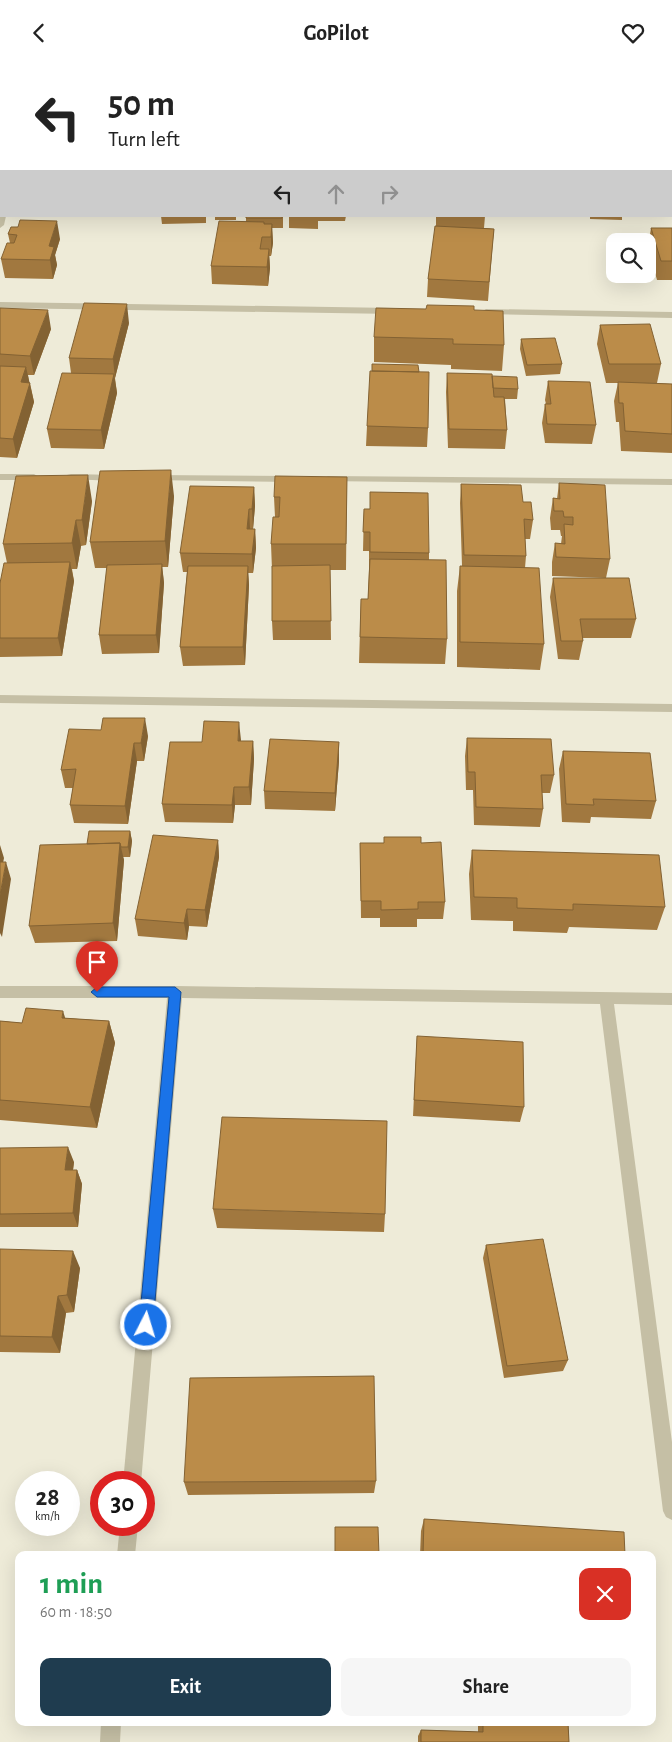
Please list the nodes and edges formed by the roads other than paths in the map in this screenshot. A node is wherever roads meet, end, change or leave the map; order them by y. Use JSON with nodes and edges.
{"nodes":[{"id":1,"x":0,"y":305,"type":"edge"},
{"id":2,"x":405,"y":311,"type":"edge"},
{"id":3,"x":474,"y":312,"type":"edge"},
{"id":4,"x":672,"y":315,"type":"edge"},
{"id":5,"x":0,"y":477,"type":"edge"},
{"id":6,"x":672,"y":482,"type":"edge"},
{"id":7,"x":0,"y":699,"type":"edge"},
{"id":8,"x":672,"y":708,"type":"edge"},
{"id":9,"x":0,"y":992,"type":"edge"},
{"id":10,"x":175,"y":992,"type":"junction"},
{"id":11,"x":606,"y":998,"type":"junction"},
{"id":12,"x":672,"y":999,"type":"edge"},
{"id":13,"x":133,"y":1471,"type":"edge"},
{"id":14,"x":672,"y":1511,"type":"edge"},
{"id":15,"x":128,"y":1536,"type":"edge"},
{"id":16,"x":126,"y":1551,"type":"edge"},
{"id":17,"x":111,"y":1726,"type":"edge"},
{"id":18,"x":110,"y":1742,"type":"edge"}],
"edges":[{"from":1,"to":2,"type":"street"},
{"from":3,"to":4,"type":"street"},
{"from":5,"to":6,"type":"street"},
{"from":7,"to":8,"type":"street"},
{"from":9,"to":10,"type":"street"},
{"from":10,"to":11,"type":"street"},
{"from":10,"to":13,"type":"street"},
{"from":11,"to":12,"type":"street"},
{"from":11,"to":14,"type":"street"},
{"from":15,"to":16,"type":"street"},
{"from":17,"to":18,"type":"street"}]}
